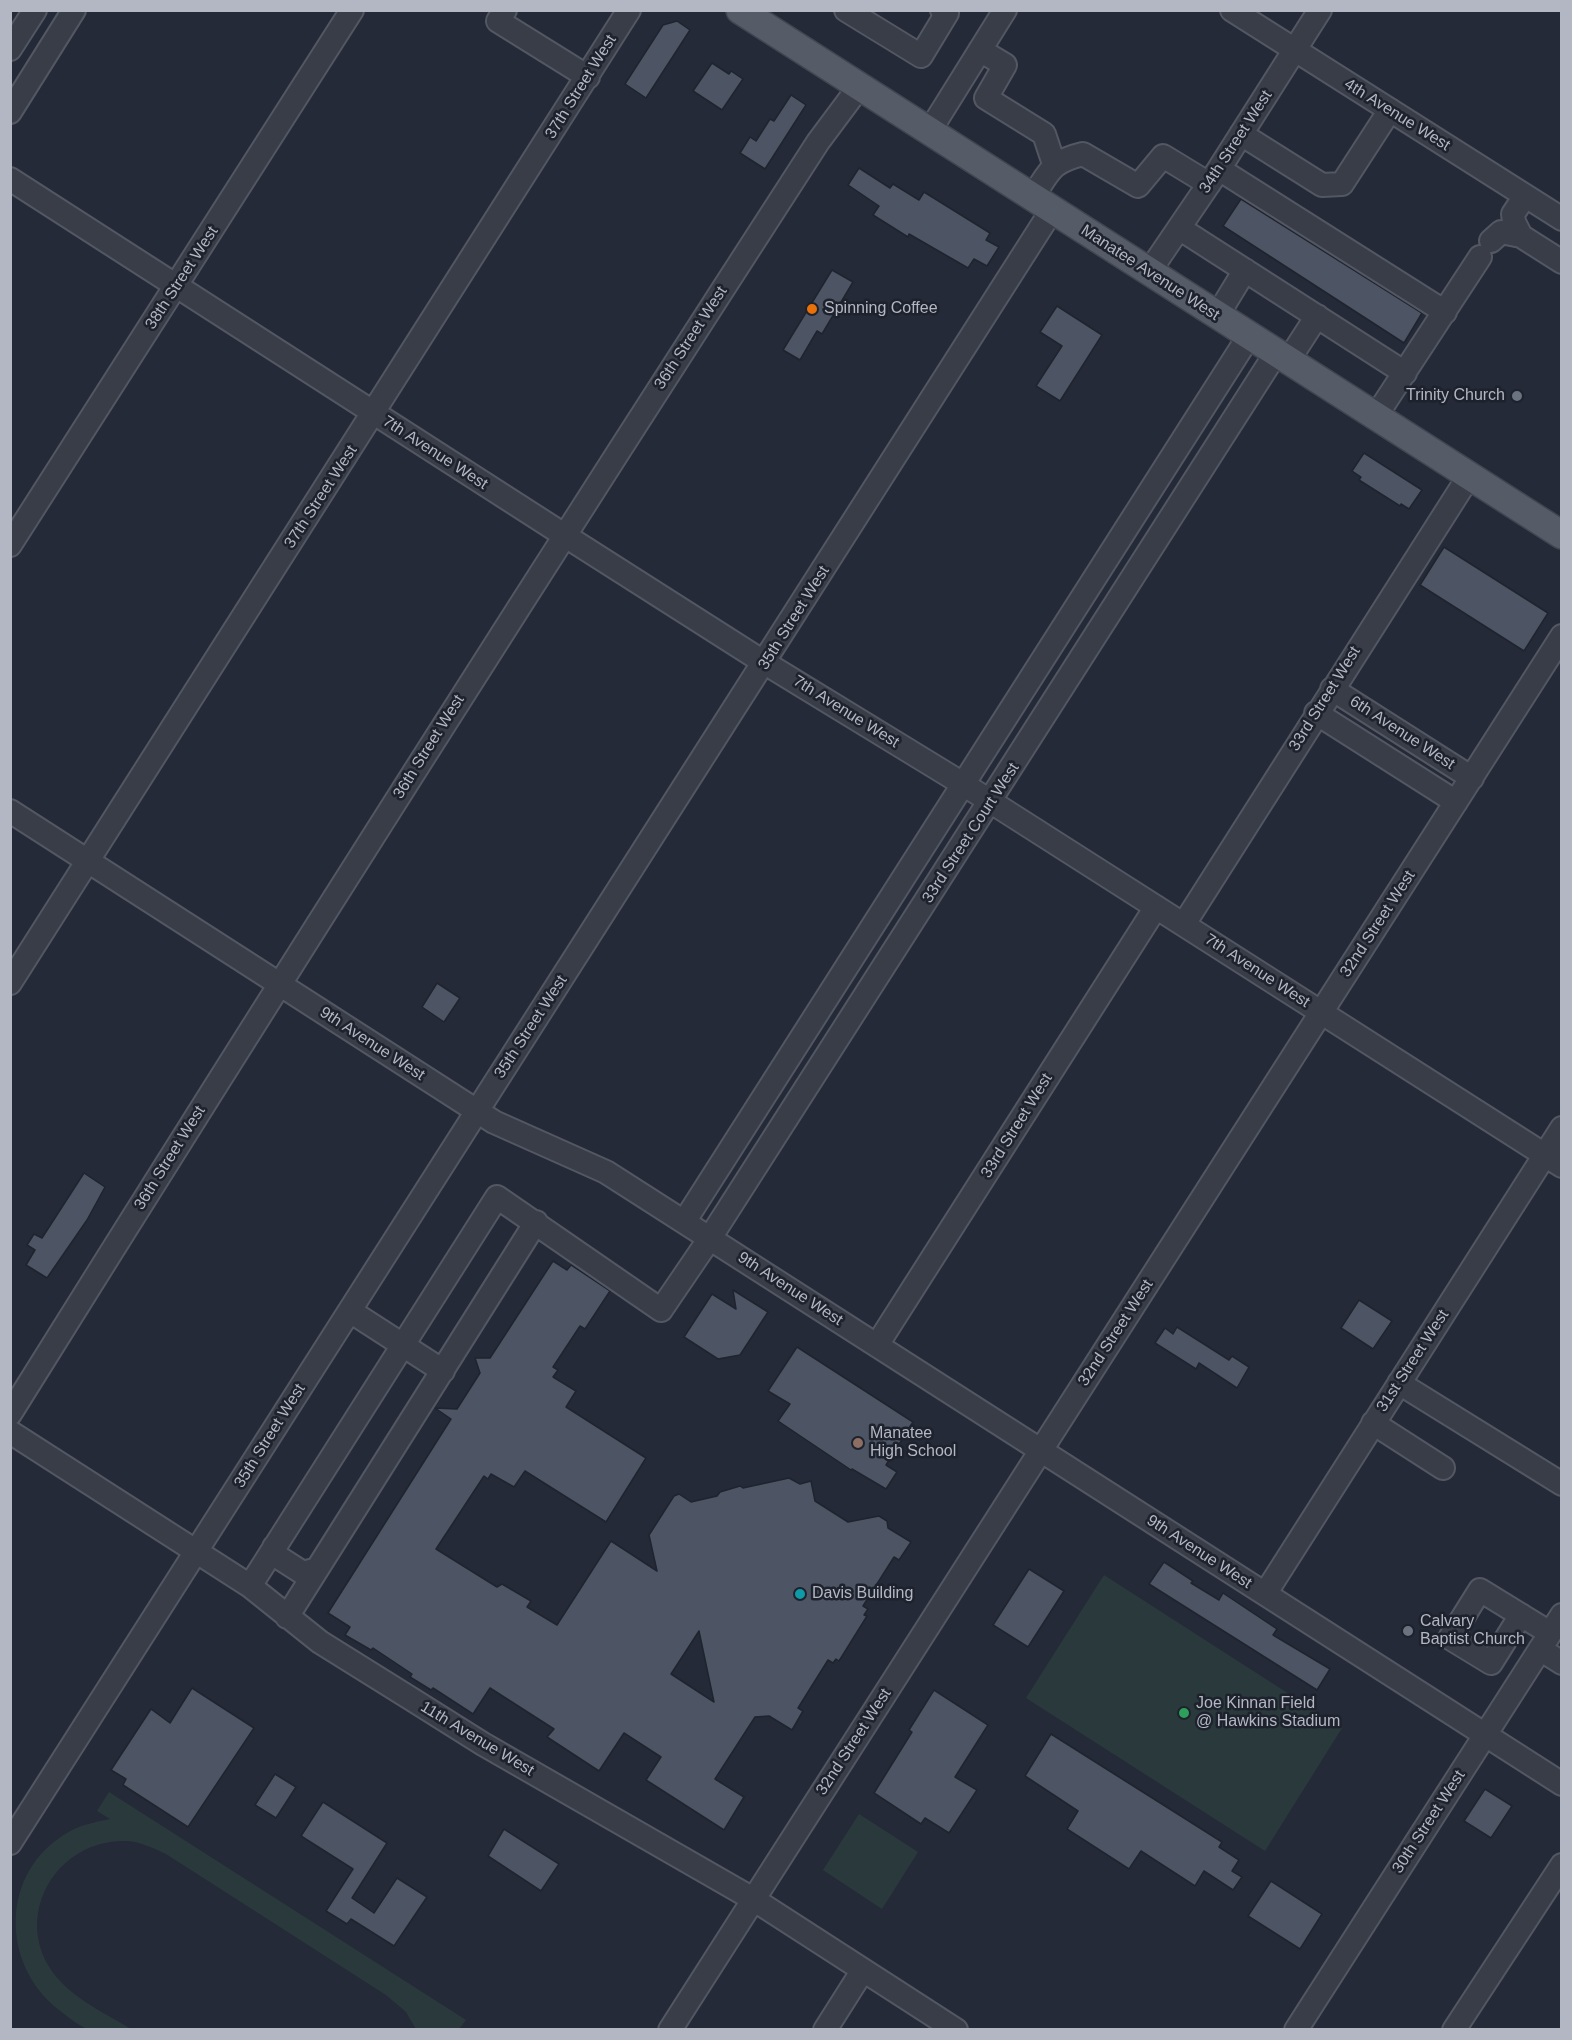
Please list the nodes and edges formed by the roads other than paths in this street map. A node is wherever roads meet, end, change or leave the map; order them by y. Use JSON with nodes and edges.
{"nodes":[{"id":1,"x":35,"y":10,"type":"edge"},
{"id":2,"x":74,"y":10,"type":"edge"},
{"id":3,"x":352,"y":10,"type":"edge"},
{"id":4,"x":505,"y":10,"type":"edge"},
{"id":5,"x":629,"y":10,"type":"edge"},
{"id":6,"x":740,"y":10,"type":"edge"},
{"id":7,"x":846,"y":10,"type":"edge"},
{"id":8,"x":1005,"y":10,"type":"edge"},
{"id":9,"x":1232,"y":10,"type":"edge"},
{"id":10,"x":1320,"y":10,"type":"edge"},
{"id":11,"x":946,"y":11,"type":"edge"},
{"id":12,"x":10,"y":49,"type":"edge"},
{"id":13,"x":980,"y":50,"type":"junction"},
{"id":14,"x":1294,"y":50,"type":"junction"},
{"id":15,"x":588,"y":76,"type":"junction"},
{"id":16,"x":859,"y":87,"type":"junction"},
{"id":17,"x":1390,"y":110,"type":"junction"},
{"id":18,"x":10,"y":112,"type":"edge"},
{"id":19,"x":929,"y":132,"type":"junction"},
{"id":20,"x":1241,"y":134,"type":"junction"},
{"id":21,"x":1054,"y":164,"type":"junction"},
{"id":22,"x":1214,"y":177,"type":"junction"},
{"id":23,"x":10,"y":179,"type":"edge"},
{"id":24,"x":1526,"y":196,"type":"junction"},
{"id":25,"x":1042,"y":204,"type":"junction"},
{"id":26,"x":1562,"y":219,"type":"edge"},
{"id":27,"x":1179,"y":228,"type":"junction"},
{"id":28,"x":1521,"y":237,"type":"junction"},
{"id":29,"x":1562,"y":262,"type":"edge"},
{"id":30,"x":1245,"y":270,"type":"junction"},
{"id":31,"x":1149,"y":272,"type":"junction"},
{"id":32,"x":176,"y":286,"type":"junction"},
{"id":33,"x":1445,"y":312,"type":"junction"},
{"id":34,"x":1217,"y":315,"type":"junction"},
{"id":35,"x":1317,"y":316,"type":"junction"},
{"id":36,"x":1249,"y":336,"type":"junction"},
{"id":37,"x":1282,"y":357,"type":"junction"},
{"id":38,"x":1405,"y":373,"type":"junction"},
{"id":39,"x":374,"y":413,"type":"junction"},
{"id":40,"x":1376,"y":417,"type":"junction"},
{"id":41,"x":1469,"y":476,"type":"junction"},
{"id":42,"x":1562,"y":535,"type":"edge"},
{"id":43,"x":564,"y":536,"type":"junction"},
{"id":44,"x":10,"y":545,"type":"edge"},
{"id":45,"x":1562,"y":636,"type":"edge"},
{"id":46,"x":765,"y":663,"type":"junction"},
{"id":47,"x":1332,"y":689,"type":"junction"},
{"id":48,"x":1316,"y":714,"type":"junction"},
{"id":49,"x":1472,"y":778,"type":"junction"},
{"id":50,"x":963,"y":784,"type":"junction"},
{"id":51,"x":991,"y":802,"type":"junction"},
{"id":52,"x":1456,"y":802,"type":"junction"},
{"id":53,"x":10,"y":811,"type":"edge"},
{"id":54,"x":88,"y":862,"type":"junction"},
{"id":55,"x":1156,"y":907,"type":"junction"},
{"id":56,"x":1184,"y":924,"type":"junction"},
{"id":57,"x":10,"y":983,"type":"edge"},
{"id":58,"x":279,"y":984,"type":"junction"},
{"id":59,"x":1322,"y":1013,"type":"junction"},
{"id":60,"x":477,"y":1111,"type":"junction"},
{"id":61,"x":1562,"y":1128,"type":"edge"},
{"id":62,"x":1553,"y":1161,"type":"edge"},
{"id":63,"x":536,"y":1222,"type":"junction"},
{"id":64,"x":684,"y":1222,"type":"junction"},
{"id":65,"x":710,"y":1238,"type":"junction"},
{"id":66,"x":350,"y":1311,"type":"junction"},
{"id":67,"x":403,"y":1345,"type":"junction"},
{"id":68,"x":878,"y":1345,"type":"junction"},
{"id":69,"x":442,"y":1371,"type":"junction"},
{"id":70,"x":1399,"y":1383,"type":"junction"},
{"id":71,"x":10,"y":1414,"type":"edge"},
{"id":72,"x":1373,"y":1423,"type":"junction"},
{"id":73,"x":10,"y":1432,"type":"edge"},
{"id":74,"x":1041,"y":1450,"type":"junction"},
{"id":75,"x":1443,"y":1468,"type":"dead end"},
{"id":76,"x":1562,"y":1484,"type":"edge"},
{"id":77,"x":274,"y":1547,"type":"junction"},
{"id":78,"x":197,"y":1552,"type":"junction"},
{"id":79,"x":317,"y":1569,"type":"junction"},
{"id":80,"x":250,"y":1586,"type":"junction"},
{"id":81,"x":1265,"y":1594,"type":"junction"},
{"id":82,"x":1521,"y":1615,"type":"dead end"},
{"id":83,"x":287,"y":1617,"type":"junction"},
{"id":84,"x":1550,"y":1632,"type":"edge"},
{"id":85,"x":1562,"y":1663,"type":"edge"},
{"id":86,"x":1484,"y":1735,"type":"junction"},
{"id":87,"x":1562,"y":1784,"type":"edge"},
{"id":88,"x":10,"y":1843,"type":"edge"},
{"id":89,"x":1562,"y":1865,"type":"edge"},
{"id":90,"x":753,"y":1899,"type":"junction"},
{"id":91,"x":863,"y":1970,"type":"junction"},
{"id":92,"x":670,"y":2030,"type":"edge"},
{"id":93,"x":825,"y":2030,"type":"edge"},
{"id":94,"x":956,"y":2030,"type":"edge"},
{"id":95,"x":1296,"y":2030,"type":"edge"},
{"id":96,"x":1454,"y":2030,"type":"edge"}],
"edges":[{"from":1,"to":12,"type":"street"},
{"from":2,"to":18,"type":"street"},
{"from":3,"to":32,"type":"street","name":"38th Street West"},
{"from":4,"to":15,"type":"street"},
{"from":5,"to":15,"type":"street","name":"37th Street West"},
{"from":6,"to":16,"type":"main road","name":"Manatee Avenue West"},
{"from":7,"to":11,"type":"street"},
{"from":8,"to":13,"type":"street"},
{"from":9,"to":14,"type":"street","name":"4th Avenue West"},
{"from":10,"to":14,"type":"street","name":"34th Street West"},
{"from":13,"to":19,"type":"street"},
{"from":13,"to":21,"type":"street"},
{"from":14,"to":17,"type":"street","name":"4th Avenue West"},
{"from":14,"to":20,"type":"street","name":"34th Street West"},
{"from":15,"to":39,"type":"street","name":"37th Street West"},
{"from":16,"to":19,"type":"main road","name":"Manatee Avenue West"},
{"from":16,"to":43,"type":"street","name":"36th Street West"},
{"from":17,"to":20,"type":"street"},
{"from":17,"to":24,"type":"street","name":"4th Avenue West"},
{"from":19,"to":25,"type":"main road","name":"Manatee Avenue West"},
{"from":20,"to":22,"type":"street","name":"34th Street West"},
{"from":21,"to":22,"type":"street"},
{"from":21,"to":25,"type":"street","name":"35th Street West"},
{"from":22,"to":27,"type":"street","name":"34th Street West"},
{"from":22,"to":33,"type":"street"},
{"from":23,"to":32,"type":"street","name":"7th Avenue West"},
{"from":24,"to":26,"type":"street","name":"4th Avenue West"},
{"from":24,"to":28,"type":"street"},
{"from":25,"to":31,"type":"main road","name":"Manatee Avenue West"},
{"from":25,"to":46,"type":"street","name":"35th Street West"},
{"from":27,"to":30,"type":"street"},
{"from":27,"to":31,"type":"street","name":"34th Street West"},
{"from":28,"to":29,"type":"street"},
{"from":28,"to":33,"type":"street"},
{"from":30,"to":34,"type":"street"},
{"from":30,"to":35,"type":"street"},
{"from":31,"to":34,"type":"main road","name":"Manatee Avenue West"},
{"from":32,"to":39,"type":"street","name":"7th Avenue West"},
{"from":32,"to":44,"type":"street","name":"38th Street West"},
{"from":33,"to":38,"type":"street"},
{"from":34,"to":36,"type":"main road","name":"Manatee Avenue West"},
{"from":35,"to":37,"type":"street","name":"33rd Street Court West"},
{"from":35,"to":38,"type":"street"},
{"from":36,"to":37,"type":"main road","name":"Manatee Avenue West"},
{"from":36,"to":50,"type":"street","name":"33rd Street Court West"},
{"from":37,"to":40,"type":"main road","name":"Manatee Avenue West"},
{"from":37,"to":51,"type":"street","name":"33rd Street Court West"},
{"from":38,"to":40,"type":"street"},
{"from":39,"to":43,"type":"street","name":"7th Avenue West"},
{"from":39,"to":54,"type":"street","name":"37th Street West"},
{"from":40,"to":41,"type":"main road","name":"Manatee Avenue West"},
{"from":41,"to":42,"type":"main road","name":"Manatee Avenue West"},
{"from":41,"to":47,"type":"street","name":"33rd Street West"},
{"from":43,"to":46,"type":"street","name":"7th Avenue West"},
{"from":43,"to":58,"type":"street","name":"36th Street West"},
{"from":45,"to":49,"type":"street","name":"32nd Street West"},
{"from":46,"to":50,"type":"street","name":"7th Avenue West"},
{"from":46,"to":60,"type":"street","name":"35th Street West"},
{"from":47,"to":48,"type":"street","name":"33rd Street West"},
{"from":47,"to":49,"type":"street","name":"6th Avenue West"},
{"from":48,"to":52,"type":"street","name":"6th Avenue West"},
{"from":48,"to":56,"type":"street","name":"33rd Street West"},
{"from":49,"to":52,"type":"street","name":"32nd Street West"},
{"from":50,"to":51,"type":"street","name":"7th Avenue West"},
{"from":50,"to":64,"type":"street","name":"33rd Street Court West"},
{"from":51,"to":55,"type":"street","name":"7th Avenue West"},
{"from":51,"to":65,"type":"street","name":"33rd Street Court West"},
{"from":52,"to":59,"type":"street","name":"32nd Street West"},
{"from":53,"to":54,"type":"street","name":"9th Avenue West"},
{"from":54,"to":57,"type":"street","name":"37th Street West"},
{"from":54,"to":58,"type":"street","name":"9th Avenue West"},
{"from":55,"to":56,"type":"street","name":"7th Avenue West"},
{"from":55,"to":68,"type":"street","name":"33rd Street West"},
{"from":56,"to":59,"type":"street","name":"7th Avenue West"},
{"from":58,"to":60,"type":"street","name":"9th Avenue West"},
{"from":58,"to":71,"type":"street","name":"36th Street West"},
{"from":59,"to":62,"type":"street","name":"7th Avenue West"},
{"from":59,"to":74,"type":"street","name":"32nd Street West"},
{"from":60,"to":64,"type":"street","name":"9th Avenue West"},
{"from":60,"to":66,"type":"street","name":"35th Street West"},
{"from":61,"to":62,"type":"street","name":"31st Street West"},
{"from":62,"to":70,"type":"street","name":"31st Street West"},
{"from":63,"to":65,"type":"street","name":"33rd Street Court West"},
{"from":63,"to":67,"type":"street"},
{"from":63,"to":69,"type":"street"},
{"from":64,"to":65,"type":"street","name":"9th Avenue West"},
{"from":65,"to":68,"type":"street","name":"9th Avenue West"},
{"from":66,"to":67,"type":"street"},
{"from":66,"to":78,"type":"street","name":"35th Street West"},
{"from":67,"to":69,"type":"street"},
{"from":67,"to":77,"type":"street"},
{"from":68,"to":74,"type":"street","name":"9th Avenue West"},
{"from":69,"to":79,"type":"street"},
{"from":70,"to":72,"type":"street","name":"31st Street West"},
{"from":70,"to":76,"type":"street"},
{"from":72,"to":75,"type":"street"},
{"from":72,"to":81,"type":"street","name":"31st Street West"},
{"from":73,"to":78,"type":"street","name":"11th Avenue West"},
{"from":74,"to":81,"type":"street","name":"9th Avenue West"},
{"from":74,"to":90,"type":"street","name":"32nd Street West"},
{"from":77,"to":79,"type":"street"},
{"from":77,"to":80,"type":"street"},
{"from":78,"to":80,"type":"street","name":"11th Avenue West"},
{"from":78,"to":88,"type":"street","name":"35th Street West"},
{"from":79,"to":83,"type":"street"},
{"from":80,"to":83,"type":"street","name":"11th Avenue West"},
{"from":81,"to":86,"type":"street","name":"9th Avenue West"},
{"from":82,"to":84,"type":"street"},
{"from":83,"to":90,"type":"street","name":"11th Avenue West"},
{"from":84,"to":85,"type":"street"},
{"from":84,"to":86,"type":"street","name":"30th Street West"},
{"from":86,"to":87,"type":"street","name":"9th Avenue West"},
{"from":86,"to":95,"type":"street","name":"30th Street West"},
{"from":89,"to":96,"type":"street"},
{"from":90,"to":91,"type":"street","name":"11th Avenue West"},
{"from":90,"to":92,"type":"street","name":"32nd Street West"},
{"from":91,"to":93,"type":"street"},
{"from":91,"to":94,"type":"street","name":"11th Avenue West"}]}
